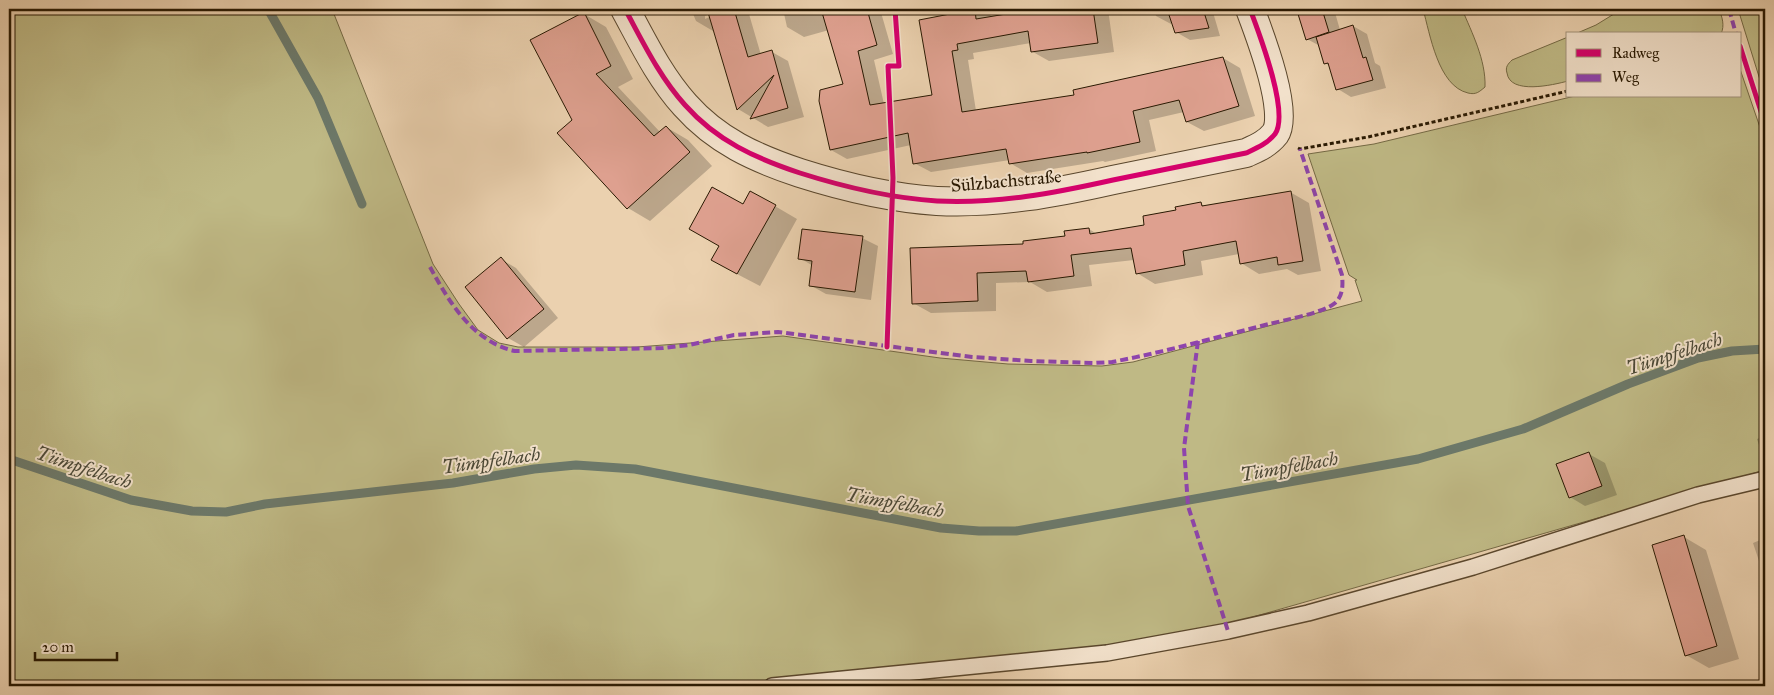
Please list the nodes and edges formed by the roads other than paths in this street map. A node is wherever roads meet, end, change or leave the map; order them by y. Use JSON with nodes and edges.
{"nodes":[{"id":1,"x":625,"y":9,"type":"edge"},
{"id":2,"x":1250,"y":9,"type":"edge"},
{"id":3,"x":1765,"y":479,"type":"edge"},
{"id":4,"x":772,"y":686,"type":"edge"}],
"edges":[{"from":1,"to":2,"type":"street","name":"Sülzbachstraße"},
{"from":3,"to":4,"type":"lane"}]}
